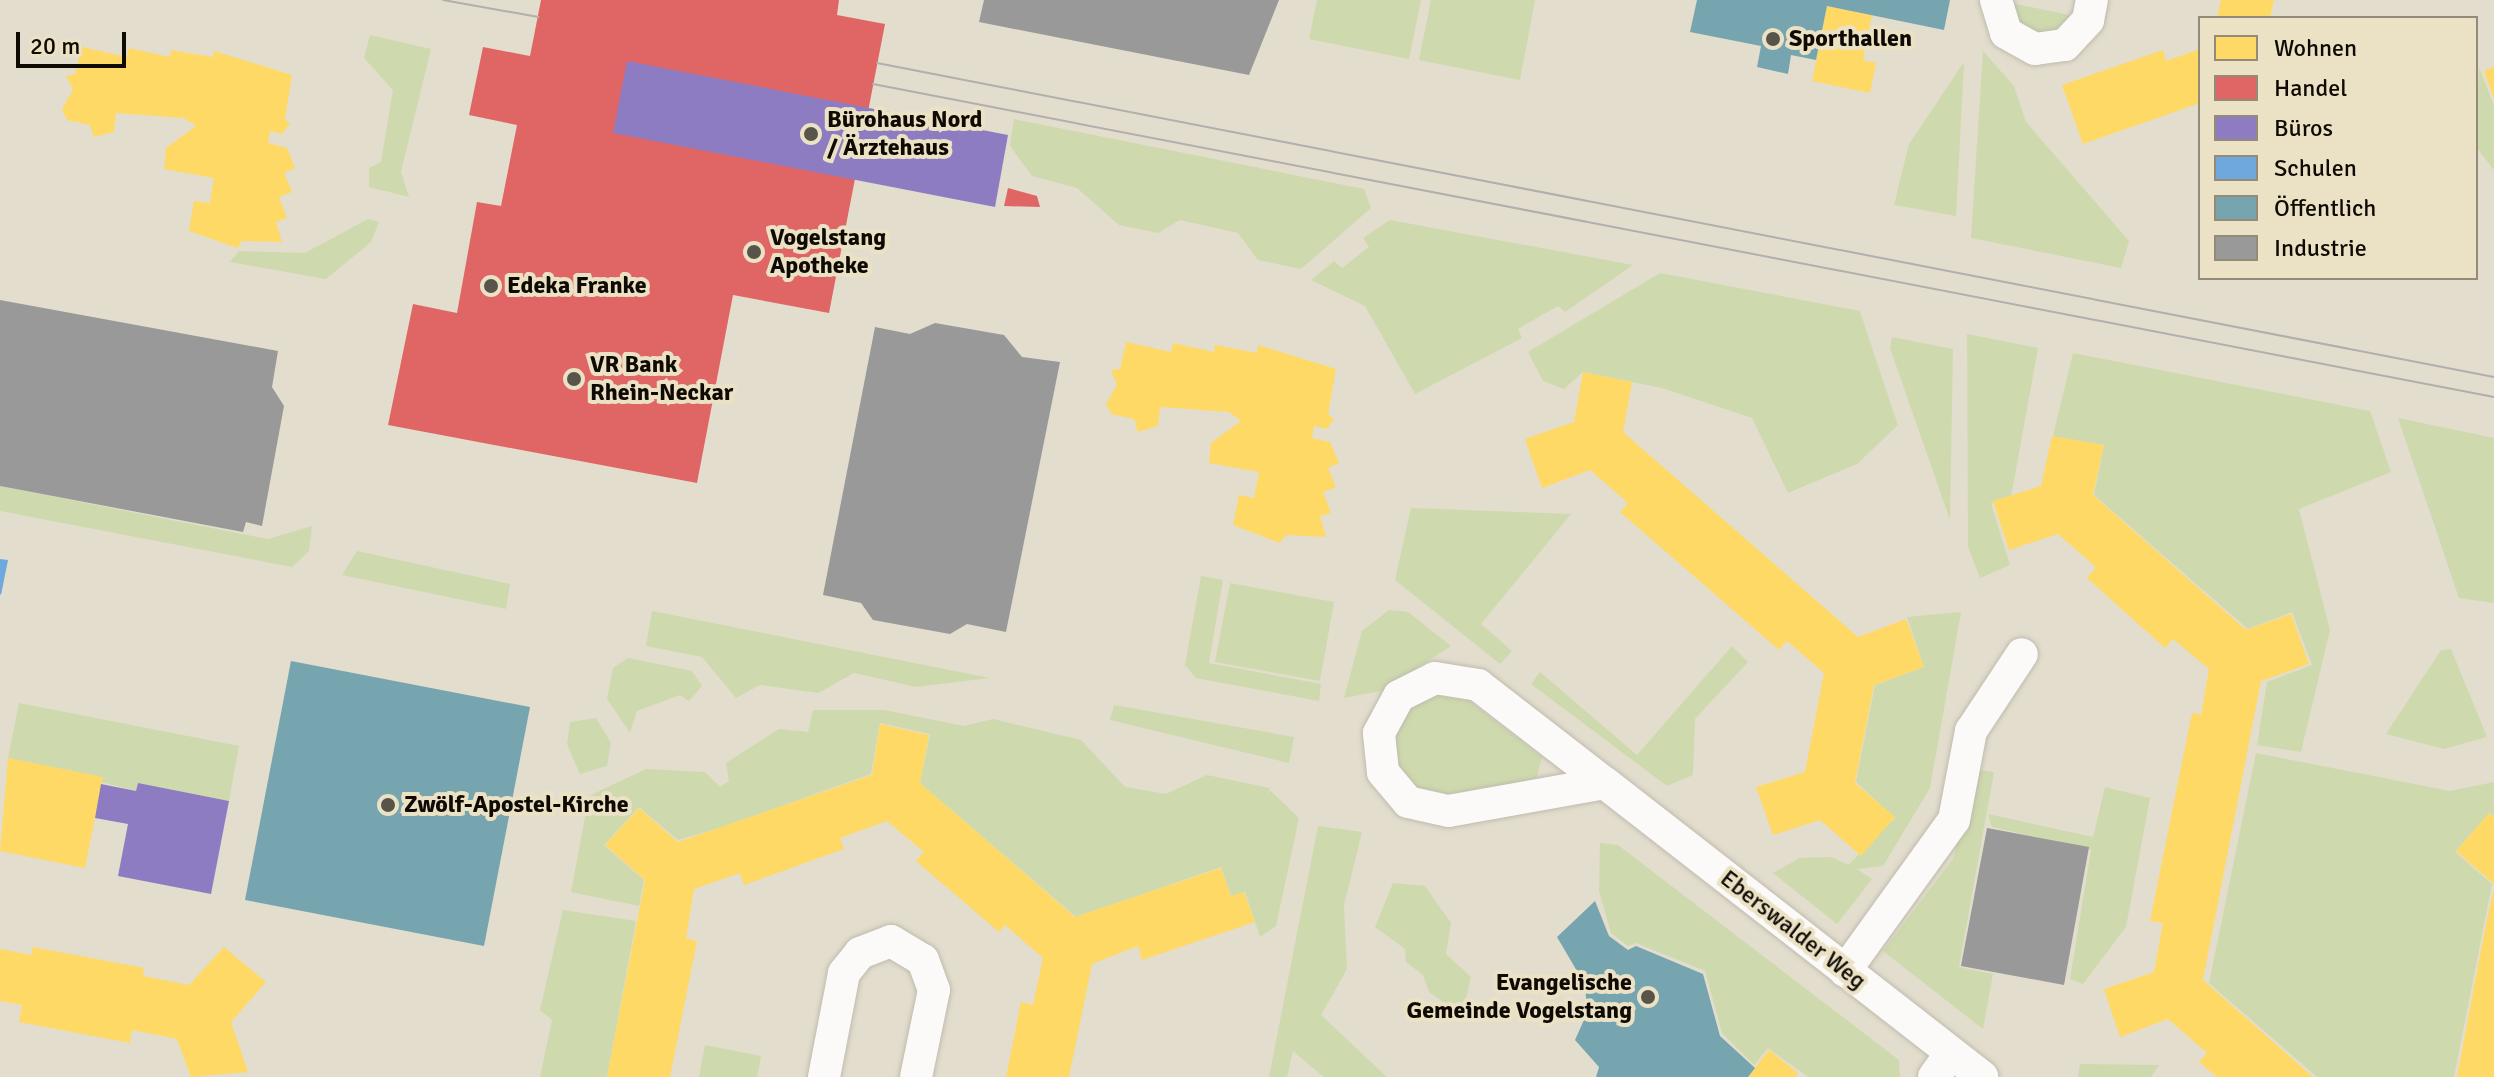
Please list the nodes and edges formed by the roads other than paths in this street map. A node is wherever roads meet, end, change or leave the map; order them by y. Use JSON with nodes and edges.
{"nodes":[{"id":1,"x":1996,"y":0,"type":"edge"},
{"id":2,"x":2092,"y":0,"type":"edge"},
{"id":3,"x":2022,"y":654,"type":"dead end"},
{"id":4,"x":1605,"y":783,"type":"junction"},
{"id":5,"x":1845,"y":971,"type":"junction"},
{"id":6,"x":1942,"y":1065,"type":"edge"},
{"id":7,"x":824,"y":1077,"type":"edge"},
{"id":8,"x":916,"y":1077,"type":"edge"},
{"id":9,"x":1982,"y":1077,"type":"edge"}],
"edges":[{"from":1,"to":2,"type":"street"},
{"from":3,"to":5,"type":"street"},
{"from":4,"to":4,"type":"street","name":"Eberswalder Weg"},
{"from":4,"to":5,"type":"street","name":"Eberswalder Weg"},
{"from":5,"to":6,"type":"street","name":"Eberswalder Weg"},
{"from":6,"to":9,"type":"street","name":"Eberswalder Weg"},
{"from":7,"to":8,"type":"street"}]}
